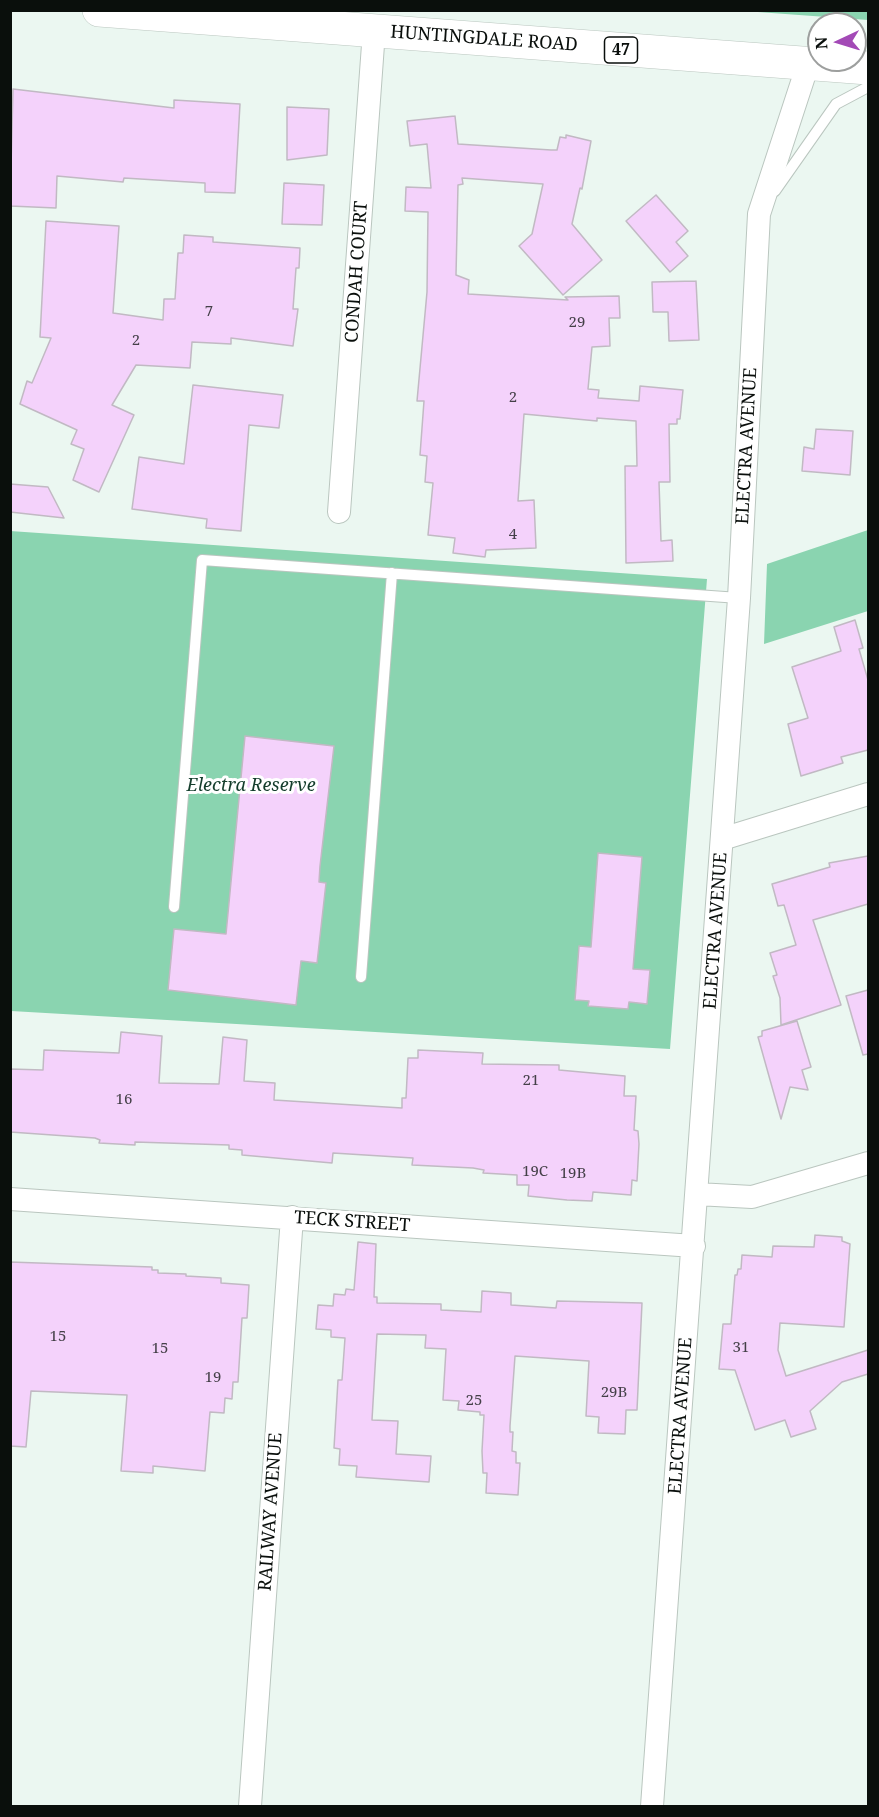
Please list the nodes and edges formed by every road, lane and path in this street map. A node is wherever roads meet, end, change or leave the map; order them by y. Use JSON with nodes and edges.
{"nodes":[{"id":1,"x":99,"y":10,"type":"edge"},
{"id":2,"x":222,"y":15,"type":"edge"},
{"id":3,"x":374,"y":31,"type":"junction"},
{"id":4,"x":807,"y":64,"type":"edge"},
{"id":5,"x":807,"y":67,"type":"edge"},
{"id":6,"x":868,"y":87,"type":"edge"},
{"id":7,"x":759,"y":214,"type":"junction"},
{"id":8,"x":339,"y":512,"type":"dead end"},
{"id":9,"x":392,"y":573,"type":"junction"},
{"id":10,"x":739,"y":598,"type":"junction"},
{"id":11,"x":868,"y":794,"type":"edge"},
{"id":12,"x":722,"y":839,"type":"junction"},
{"id":13,"x":174,"y":906,"type":"dead end"},
{"id":14,"x":361,"y":978,"type":"dead end"},
{"id":15,"x":868,"y":1162,"type":"edge"},
{"id":16,"x":698,"y":1194,"type":"junction"},
{"id":17,"x":10,"y":1199,"type":"edge"},
{"id":18,"x":292,"y":1217,"type":"junction"},
{"id":19,"x":694,"y":1246,"type":"junction"},
{"id":20,"x":250,"y":1806,"type":"edge"},
{"id":21,"x":652,"y":1806,"type":"edge"}],
"edges":[{"from":1,"to":2,"type":"main road","name":"HUNTINGDALE ROAD","number":"47"},
{"from":2,"to":3,"type":"main road","name":"HUNTINGDALE ROAD","number":"47"},
{"from":3,"to":4,"type":"main road","name":"HUNTINGDALE ROAD","number":"47"},
{"from":3,"to":8,"type":"street","name":"CONDAH COURT"},
{"from":5,"to":7,"type":"street","name":"ELECTRA AVENUE"},
{"from":6,"to":7,"type":"lane"},
{"from":7,"to":10,"type":"street","name":"ELECTRA AVENUE"},
{"from":9,"to":10,"type":"lane"},
{"from":9,"to":13,"type":"lane"},
{"from":9,"to":14,"type":"lane"},
{"from":10,"to":12,"type":"street","name":"ELECTRA AVENUE"},
{"from":11,"to":12,"type":"street"},
{"from":12,"to":16,"type":"street","name":"ELECTRA AVENUE"},
{"from":15,"to":16,"type":"street"},
{"from":16,"to":19,"type":"street","name":"ELECTRA AVENUE"},
{"from":17,"to":18,"type":"street","name":"TECK STREET"},
{"from":18,"to":19,"type":"street","name":"TECK STREET"},
{"from":18,"to":20,"type":"street","name":"RAILWAY AVENUE"},
{"from":19,"to":21,"type":"street","name":"ELECTRA AVENUE"}]}
